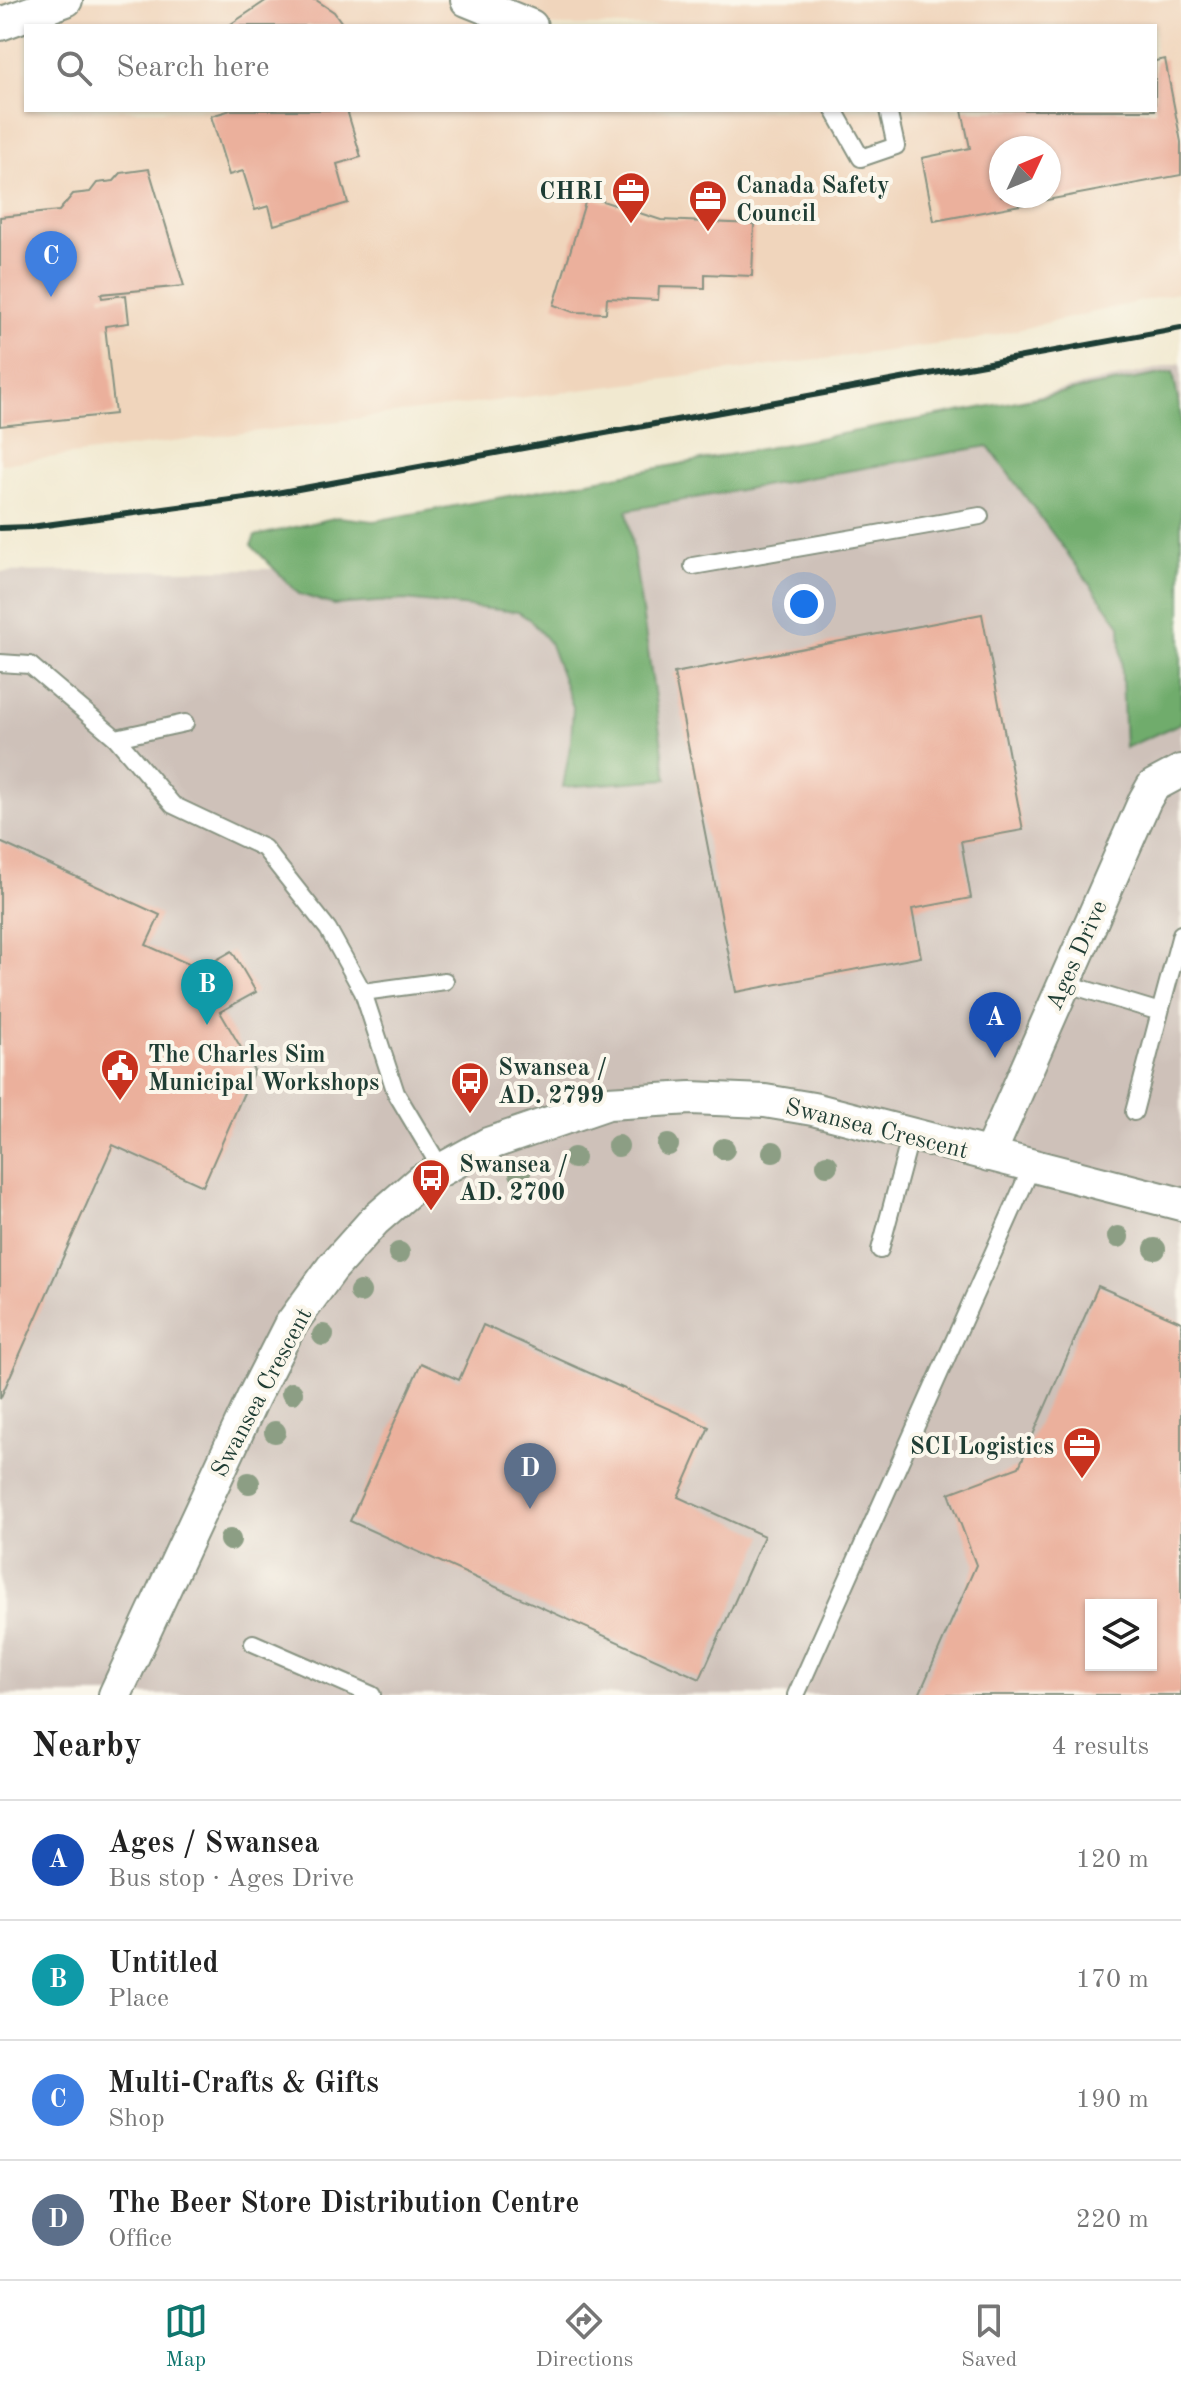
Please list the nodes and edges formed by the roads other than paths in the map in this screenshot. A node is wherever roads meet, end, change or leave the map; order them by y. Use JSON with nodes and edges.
{"nodes":[{"id":1,"x":66,"y":0,"type":"edge"},
{"id":2,"x":467,"y":0,"type":"edge"},
{"id":3,"x":0,"y":24,"type":"edge"},
{"id":4,"x":526,"y":24,"type":"edge"},
{"id":5,"x":835,"y":112,"type":"edge"},
{"id":6,"x":888,"y":112,"type":"edge"},
{"id":7,"x":980,"y":516,"type":"dead end"},
{"id":8,"x":693,"y":566,"type":"dead end"},
{"id":9,"x":0,"y":663,"type":"edge"},
{"id":10,"x":185,"y":723,"type":"dead end"},
{"id":11,"x":116,"y":738,"type":"junction"},
{"id":12,"x":1181,"y":771,"type":"edge"},
{"id":13,"x":1181,"y":934,"type":"edge"},
{"id":14,"x":445,"y":981,"type":"dead end"},
{"id":15,"x":1064,"y":983,"type":"junction"},
{"id":16,"x":363,"y":992,"type":"junction"},
{"id":17,"x":1160,"y":1012,"type":"junction"},
{"id":18,"x":1134,"y":1112,"type":"dead end"},
{"id":19,"x":911,"y":1134,"type":"junction"},
{"id":20,"x":989,"y":1155,"type":"junction"},
{"id":21,"x":1032,"y":1166,"type":"junction"},
{"id":22,"x":442,"y":1170,"type":"junction"},
{"id":23,"x":1181,"y":1204,"type":"edge"},
{"id":24,"x":880,"y":1250,"type":"dead end"},
{"id":25,"x":253,"y":1643,"type":"dead end"},
{"id":26,"x":115,"y":1695,"type":"edge"},
{"id":27,"x":372,"y":1695,"type":"edge"},
{"id":28,"x":796,"y":1695,"type":"edge"}],
"edges":[{"from":1,"to":3,"type":"street"},
{"from":2,"to":4,"type":"street"},
{"from":5,"to":6,"type":"lane"},
{"from":7,"to":8,"type":"lane"},
{"from":9,"to":11,"type":"lane"},
{"from":10,"to":11,"type":"lane"},
{"from":11,"to":16,"type":"lane"},
{"from":12,"to":15,"type":"street","name":"Ages Drive"},
{"from":13,"to":17,"type":"lane"},
{"from":14,"to":16,"type":"lane"},
{"from":15,"to":17,"type":"lane"},
{"from":15,"to":20,"type":"street","name":"Ages Drive"},
{"from":16,"to":22,"type":"lane"},
{"from":17,"to":18,"type":"lane"},
{"from":19,"to":20,"type":"street","name":"Swansea Crescent"},
{"from":19,"to":22,"type":"street","name":"Swansea Crescent"},
{"from":19,"to":24,"type":"lane"},
{"from":20,"to":21,"type":"street","name":"Swansea Crescent"},
{"from":21,"to":23,"type":"street","name":"Swansea Crescent"},
{"from":21,"to":28,"type":"lane"},
{"from":22,"to":26,"type":"street","name":"Swansea Crescent"},
{"from":25,"to":27,"type":"lane"}]}
